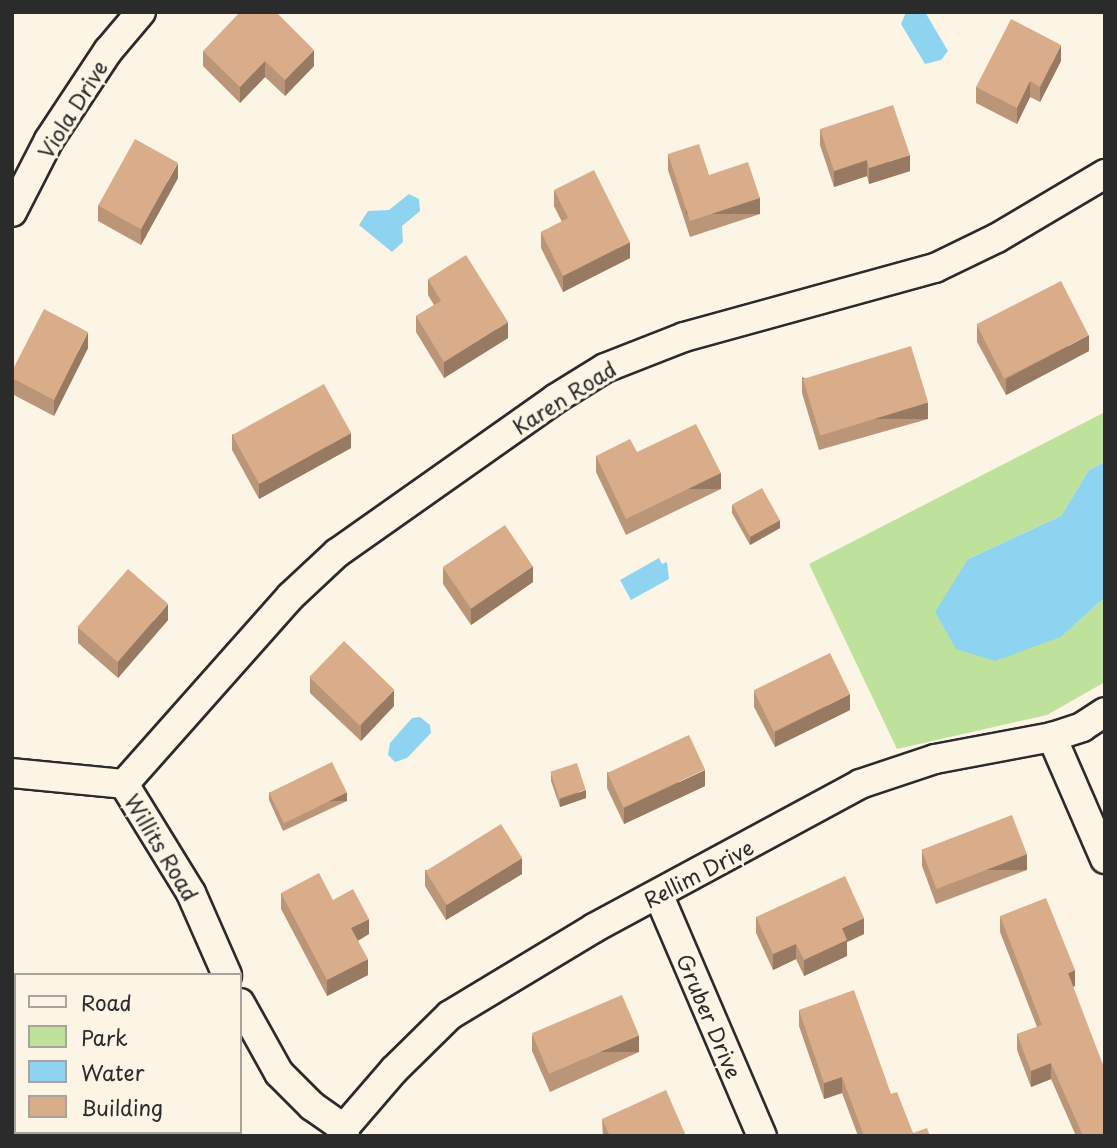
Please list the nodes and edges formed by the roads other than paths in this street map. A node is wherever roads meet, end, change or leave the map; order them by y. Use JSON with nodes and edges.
{"nodes":[{"id":1,"x":141,"y":12,"type":"edge"},
{"id":2,"x":1105,"y":174,"type":"edge"},
{"id":3,"x":12,"y":212,"type":"edge"},
{"id":4,"x":1105,"y":712,"type":"edge"},
{"id":5,"x":1052,"y":737,"type":"junction"},
{"id":6,"x":12,"y":774,"type":"edge"},
{"id":7,"x":124,"y":784,"type":"junction"},
{"id":8,"x":1105,"y":859,"type":"edge"},
{"id":9,"x":659,"y":896,"type":"junction"},
{"id":10,"x":226,"y":973,"type":"edge"},
{"id":11,"x":242,"y":1007,"type":"edge"},
{"id":12,"x":345,"y":1132,"type":"edge"},
{"id":13,"x":762,"y":1136,"type":"edge"}],
"edges":[{"from":1,"to":3,"type":"street","name":"Viola Drive"},
{"from":2,"to":7,"type":"street","name":"Karen Road"},
{"from":4,"to":5,"type":"street","name":"Rellim Drive"},
{"from":5,"to":8,"type":"street"},
{"from":5,"to":9,"type":"street","name":"Rellim Drive"},
{"from":6,"to":7,"type":"street","name":"Willits Road"},
{"from":7,"to":10,"type":"street","name":"Willits Road"},
{"from":9,"to":12,"type":"street","name":"Rellim Drive"},
{"from":9,"to":13,"type":"street","name":"Gruber Drive"},
{"from":11,"to":12,"type":"street"}]}
